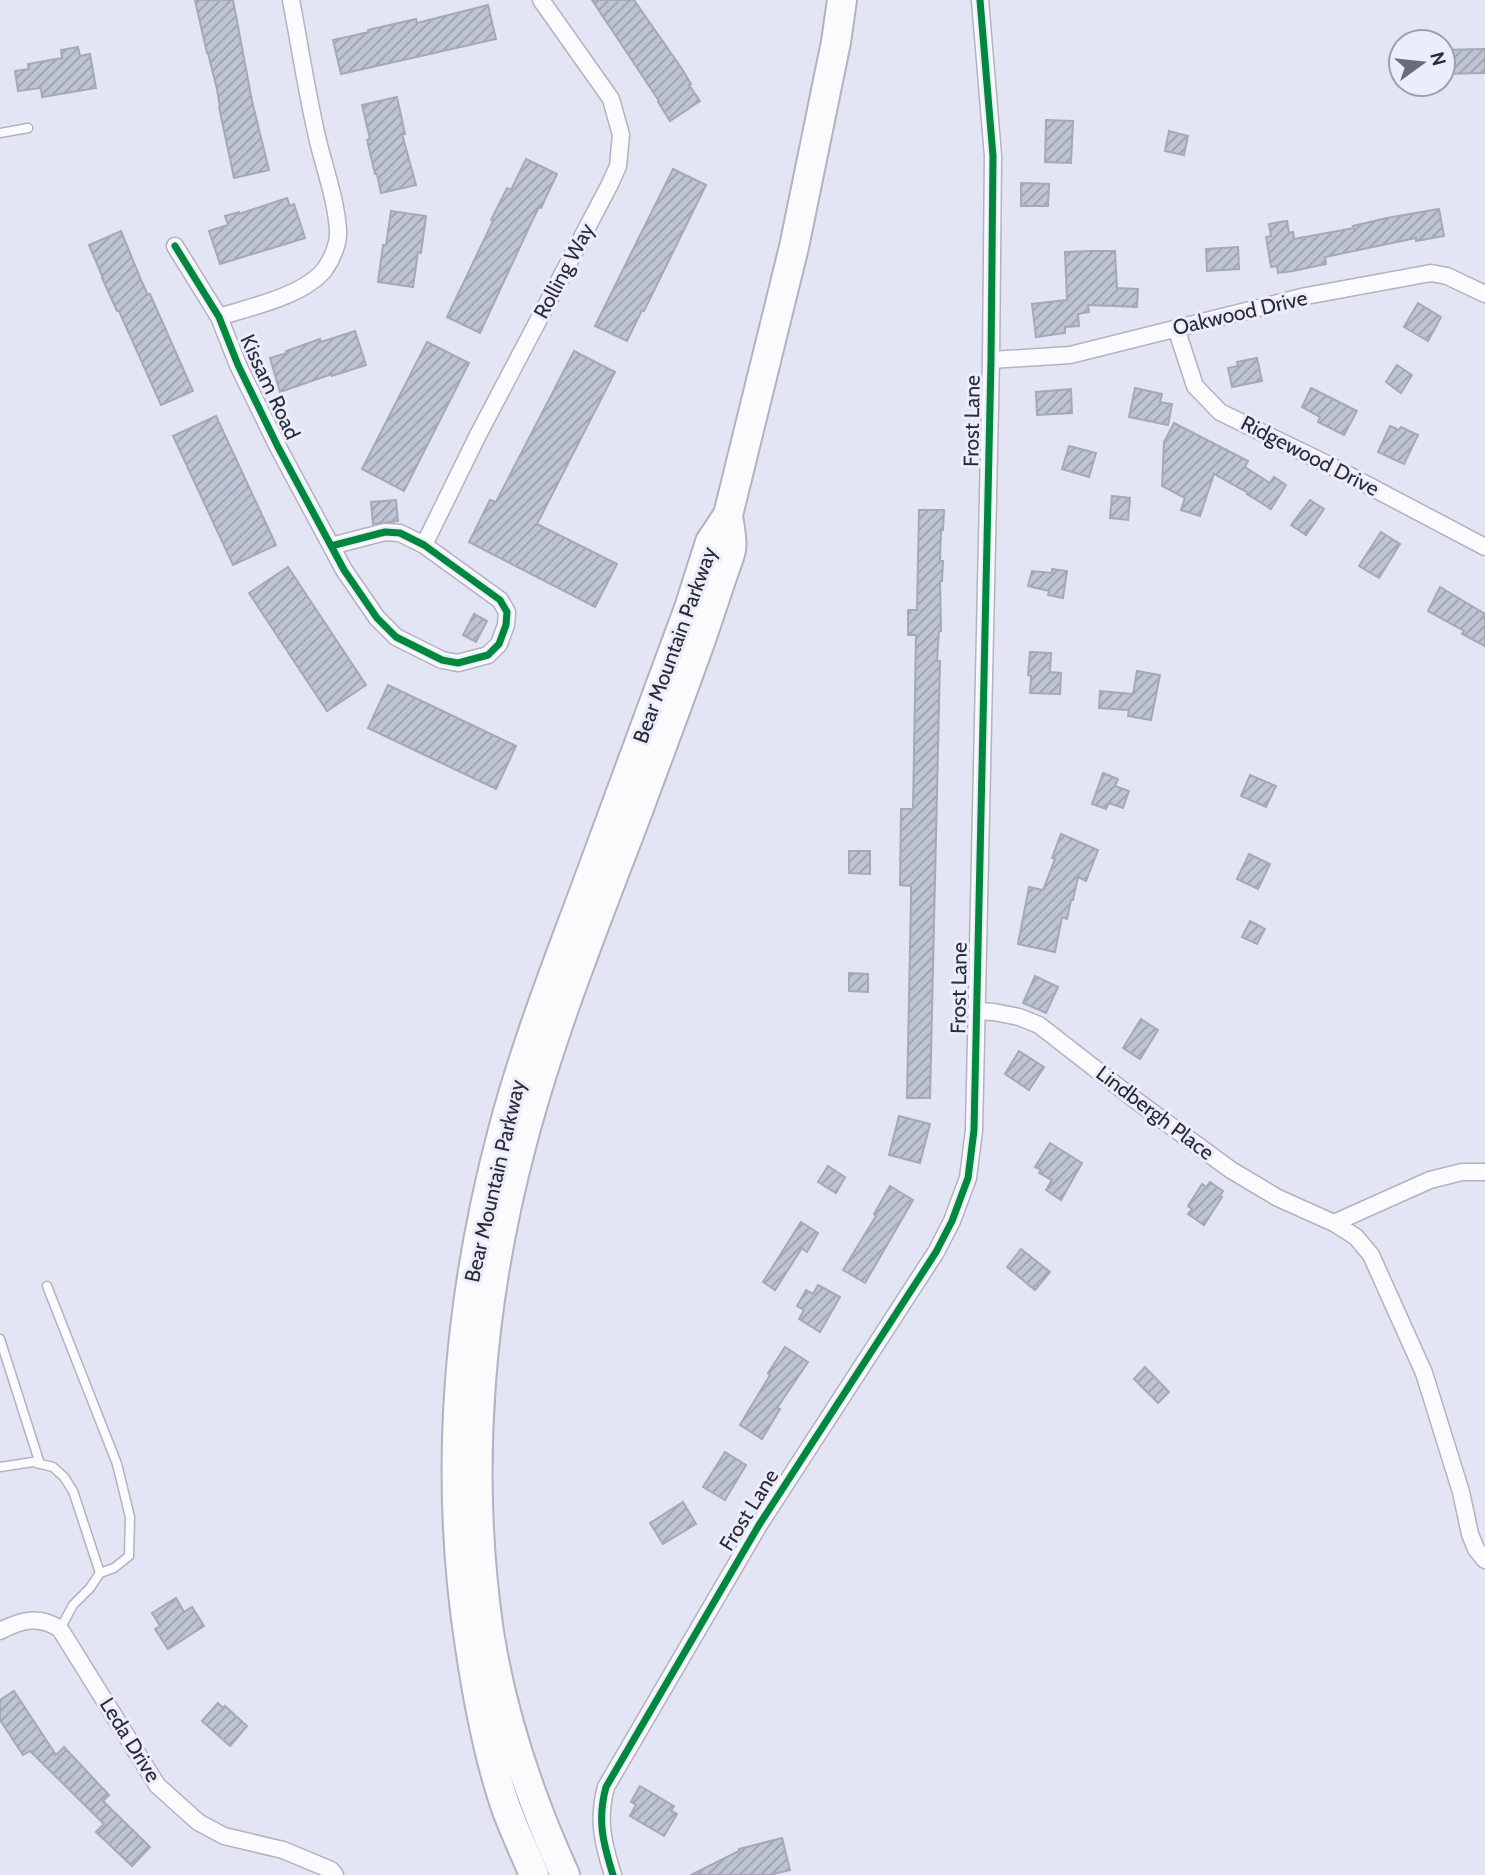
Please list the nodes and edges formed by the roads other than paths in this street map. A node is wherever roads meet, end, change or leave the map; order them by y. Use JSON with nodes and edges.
{"nodes":[{"id":1,"x":291,"y":0,"type":"edge"},
{"id":2,"x":541,"y":0,"type":"edge"},
{"id":3,"x":842,"y":0,"type":"edge"},
{"id":4,"x":980,"y":0,"type":"edge"},
{"id":5,"x":28,"y":128,"type":"dead end"},
{"id":6,"x":0,"y":134,"type":"edge"},
{"id":7,"x":174,"y":246,"type":"dead end"},
{"id":8,"x":1485,"y":294,"type":"edge"},
{"id":9,"x":219,"y":317,"type":"junction"},
{"id":10,"x":1176,"y":328,"type":"junction"},
{"id":11,"x":991,"y":360,"type":"junction"},
{"id":12,"x":728,"y":515,"type":"junction"},
{"id":13,"x":424,"y":545,"type":"junction"},
{"id":14,"x":331,"y":546,"type":"junction"},
{"id":15,"x":1485,"y":547,"type":"edge"},
{"id":16,"x":976,"y":1011,"type":"junction"},
{"id":17,"x":1485,"y":1172,"type":"edge"},
{"id":18,"x":1334,"y":1223,"type":"junction"},
{"id":19,"x":47,"y":1286,"type":"dead end"},
{"id":20,"x":0,"y":1339,"type":"edge"},
{"id":21,"x":40,"y":1464,"type":"junction"},
{"id":22,"x":0,"y":1467,"type":"edge"},
{"id":23,"x":1485,"y":1560,"type":"edge"},
{"id":24,"x":100,"y":1573,"type":"junction"},
{"id":25,"x":60,"y":1629,"type":"junction"},
{"id":26,"x":0,"y":1630,"type":"edge"},
{"id":27,"x":335,"y":1875,"type":"edge"},
{"id":28,"x":534,"y":1875,"type":"edge"},
{"id":29,"x":565,"y":1875,"type":"edge"},
{"id":30,"x":613,"y":1875,"type":"edge"}],
"edges":[{"from":1,"to":9,"type":"street","name":"Kissam Road"},
{"from":2,"to":13,"type":"street","name":"Rolling Way"},
{"from":3,"to":12,"type":"highway","name":"Bear Mountain Parkway"},
{"from":4,"to":11,"type":"street","name":"Frost Lane"},
{"from":5,"to":6,"type":"lane"},
{"from":7,"to":9,"type":"street","name":"Kissam Road"},
{"from":8,"to":10,"type":"street","name":"Oakwood Drive"},
{"from":9,"to":14,"type":"street","name":"Kissam Road"},
{"from":10,"to":11,"type":"street","name":"Oakwood Drive"},
{"from":10,"to":15,"type":"street","name":"Ridgewood Drive"},
{"from":11,"to":16,"type":"street","name":"Frost Lane"},
{"from":12,"to":28,"type":"highway","name":"Bear Mountain Parkway"},
{"from":12,"to":29,"type":"highway","name":"Bear Mountain Parkway"},
{"from":13,"to":14,"type":"street"},
{"from":13,"to":14,"type":"street","name":"Kissam Road"},
{"from":16,"to":18,"type":"street","name":"Lindbergh Place"},
{"from":16,"to":30,"type":"street","name":"Frost Lane"},
{"from":17,"to":18,"type":"street"},
{"from":18,"to":23,"type":"street","name":"Lindbergh Place"},
{"from":19,"to":24,"type":"lane"},
{"from":20,"to":21,"type":"lane"},
{"from":21,"to":22,"type":"lane"},
{"from":21,"to":24,"type":"lane"},
{"from":24,"to":25,"type":"lane"},
{"from":25,"to":26,"type":"street"},
{"from":25,"to":27,"type":"street","name":"Leda Drive"}]}
